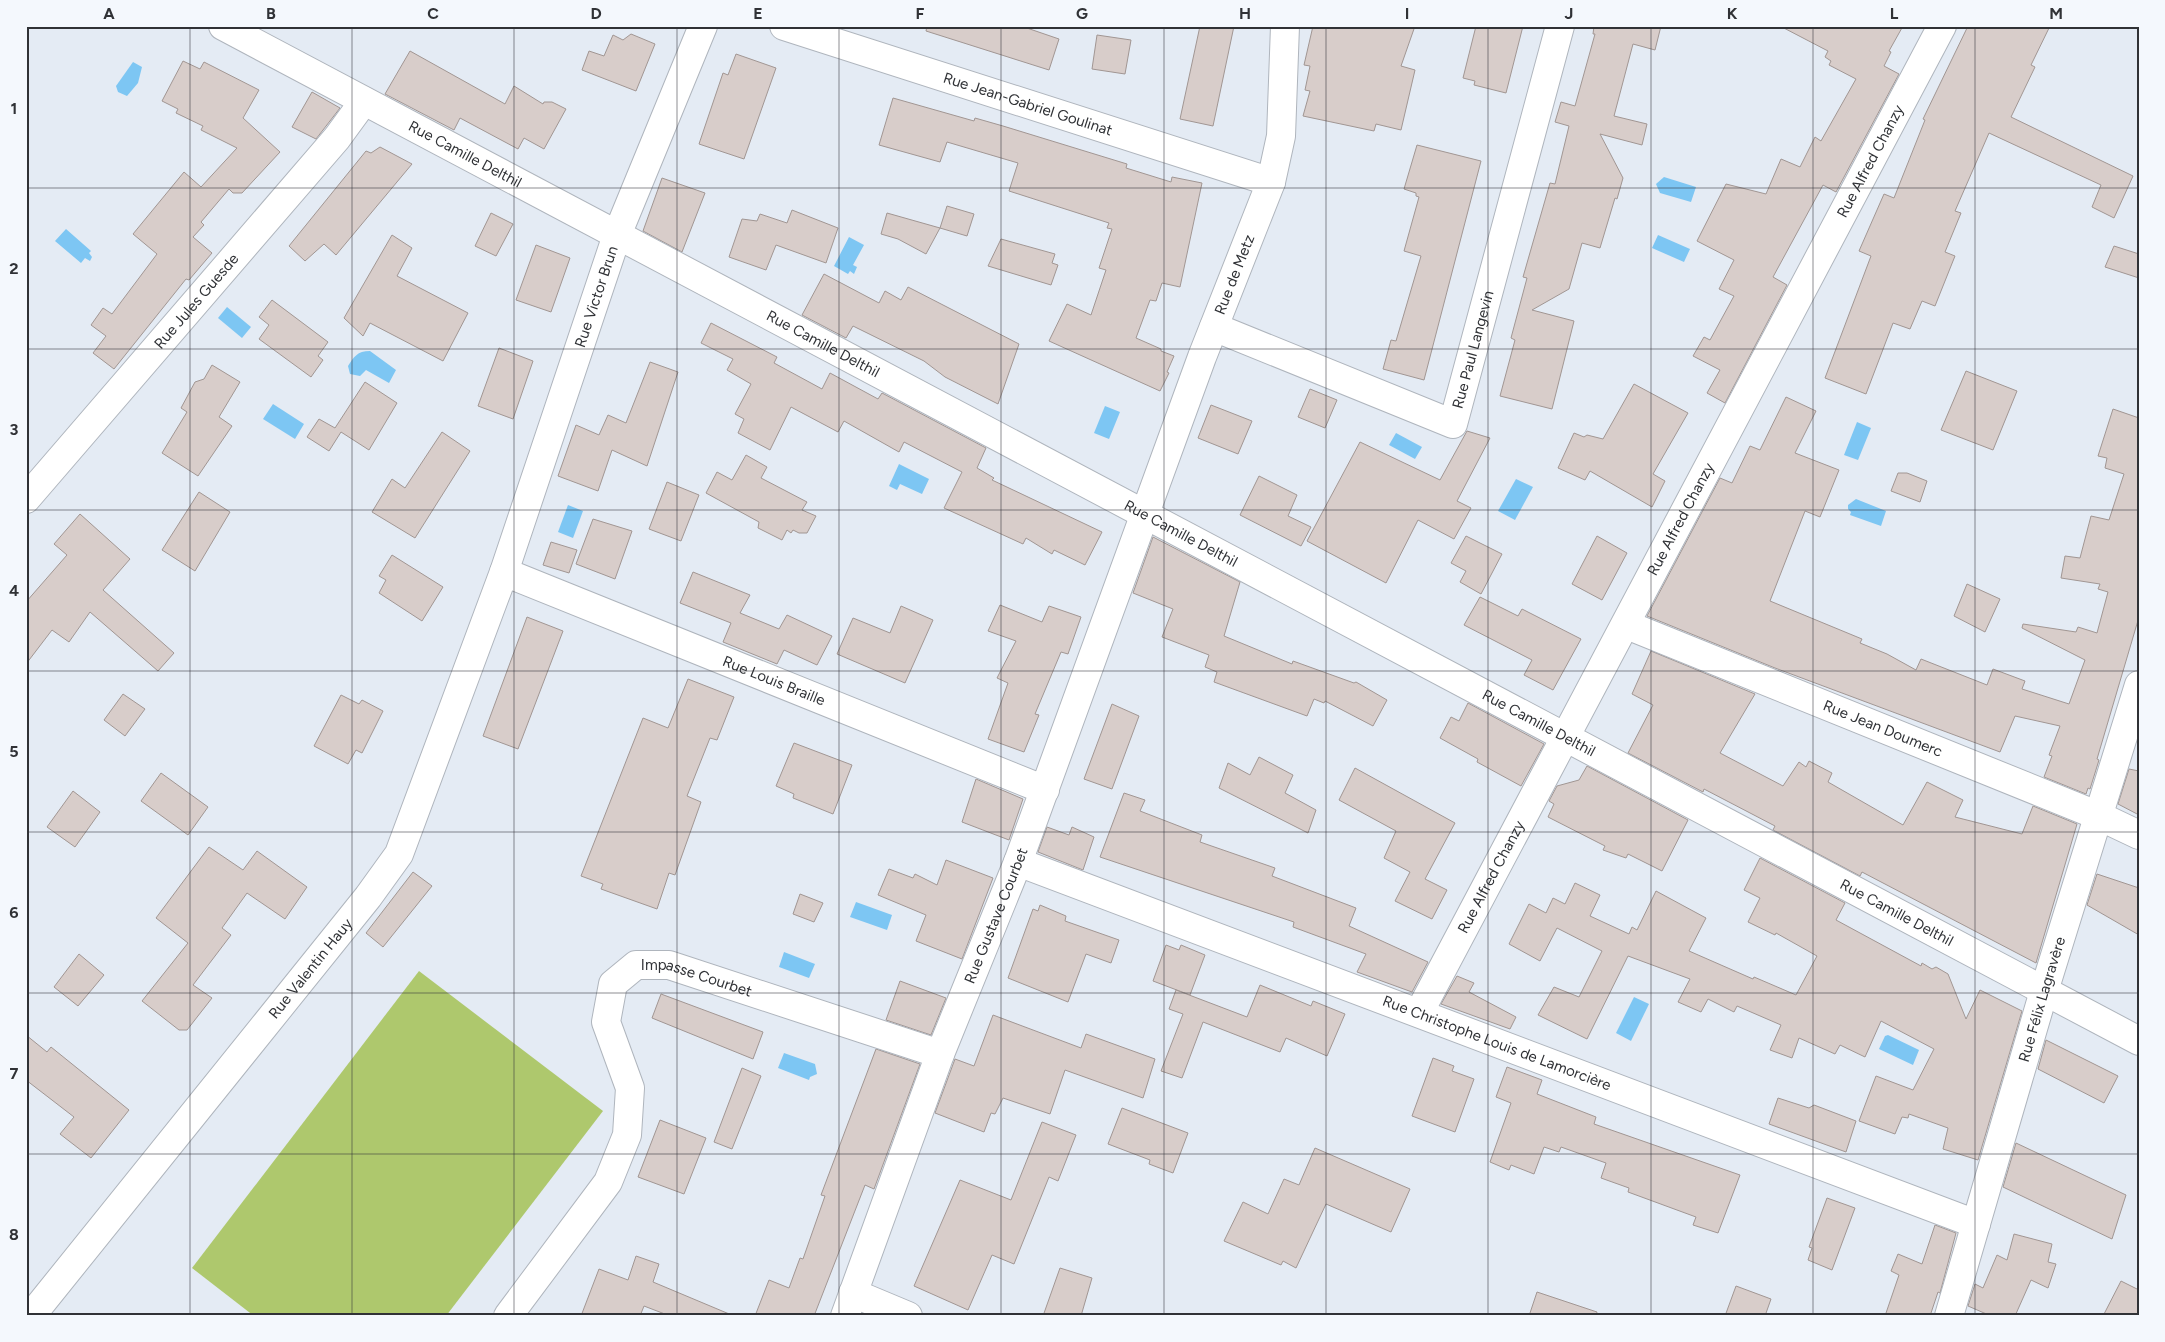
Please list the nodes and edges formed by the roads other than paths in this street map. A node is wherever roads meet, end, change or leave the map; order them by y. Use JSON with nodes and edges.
{"nodes":[{"id":1,"x":222,"y":26,"type":"edge"},
{"id":2,"x":703,"y":26,"type":"edge"},
{"id":3,"x":784,"y":26,"type":"edge"},
{"id":4,"x":1284,"y":26,"type":"edge"},
{"id":5,"x":1560,"y":26,"type":"edge"},
{"id":6,"x":1942,"y":26,"type":"edge"},
{"id":7,"x":364,"y":101,"type":"junction"},
{"id":8,"x":1271,"y":182,"type":"junction"},
{"id":9,"x":617,"y":235,"type":"junction"},
{"id":10,"x":1214,"y":327,"type":"junction"},
{"id":11,"x":26,"y":499,"type":"edge"},
{"id":12,"x":1145,"y":515,"type":"junction"},
{"id":13,"x":504,"y":572,"type":"junction"},
{"id":14,"x":1626,"y":624,"type":"junction"},
{"id":15,"x":2139,"y":684,"type":"edge"},
{"id":16,"x":1565,"y":737,"type":"junction"},
{"id":17,"x":1045,"y":790,"type":"junction"},
{"id":18,"x":2099,"y":816,"type":"junction"},
{"id":19,"x":2139,"y":835,"type":"edge"},
{"id":20,"x":1018,"y":862,"type":"junction"},
{"id":21,"x":2044,"y":991,"type":"junction"},
{"id":22,"x":1419,"y":1013,"type":"junction"},
{"id":23,"x":2139,"y":1041,"type":"edge"},
{"id":24,"x":940,"y":1054,"type":"junction"},
{"id":25,"x":1976,"y":1224,"type":"junction"},
{"id":26,"x":849,"y":1305,"type":"edge"},
{"id":27,"x":31,"y":1316,"type":"edge"},
{"id":28,"x":508,"y":1316,"type":"edge"},
{"id":29,"x":908,"y":1316,"type":"edge"},
{"id":30,"x":1949,"y":1316,"type":"edge"}],
"edges":[{"from":1,"to":7,"type":"street","name":"Rue Camille Delthil"},
{"from":2,"to":9,"type":"street","name":"Rue Victor Brun"},
{"from":3,"to":8,"type":"street","name":"Rue Jean-Gabriel Goulinat"},
{"from":4,"to":8,"type":"street","name":"Rue de Metz"},
{"from":5,"to":10,"type":"street","name":"Rue Paul Langevin"},
{"from":6,"to":14,"type":"street","name":"Rue Alfred Chanzy"},
{"from":7,"to":9,"type":"street","name":"Rue Camille Delthil"},
{"from":7,"to":11,"type":"street","name":"Rue Jules Guesde"},
{"from":8,"to":10,"type":"street","name":"Rue de Metz"},
{"from":9,"to":12,"type":"street","name":"Rue Camille Delthil"},
{"from":9,"to":13,"type":"street","name":"Rue Victor Brun"},
{"from":10,"to":12,"type":"street","name":"Rue de Metz"},
{"from":12,"to":16,"type":"street","name":"Rue Camille Delthil"},
{"from":12,"to":17,"type":"street","name":"Rue Gustave Courbet"},
{"from":13,"to":17,"type":"street","name":"Rue Louis Braille"},
{"from":13,"to":27,"type":"street","name":"Rue Valentin Hauy"},
{"from":14,"to":16,"type":"street","name":"Rue Alfred Chanzy"},
{"from":14,"to":18,"type":"street","name":"Rue Jean Doumerc"},
{"from":15,"to":18,"type":"street","name":"Rue Félix Lagravère"},
{"from":16,"to":21,"type":"street","name":"Rue Camille Delthil"},
{"from":16,"to":22,"type":"street","name":"Rue Alfred Chanzy"},
{"from":17,"to":20,"type":"street","name":"Rue Gustave Courbet"},
{"from":18,"to":19,"type":"street","name":"Rue Jean Doumerc"},
{"from":18,"to":21,"type":"street","name":"Rue Félix Lagravère"},
{"from":20,"to":22,"type":"street","name":"Rue Christophe Louis de Lamorcière"},
{"from":20,"to":24,"type":"street","name":"Rue Gustave Courbet"},
{"from":21,"to":23,"type":"street","name":"Rue Camille Delthil"},
{"from":21,"to":25,"type":"street","name":"Rue Félix Lagravère"},
{"from":22,"to":25,"type":"street","name":"Rue Christophe Louis de Lamorcière"},
{"from":24,"to":26,"type":"street","name":"Rue Gustave Courbet"},
{"from":24,"to":28,"type":"street","name":"Impasse Courbet"},
{"from":25,"to":30,"type":"street","name":"Rue Félix Lagravère"},
{"from":26,"to":29,"type":"street"}]}
